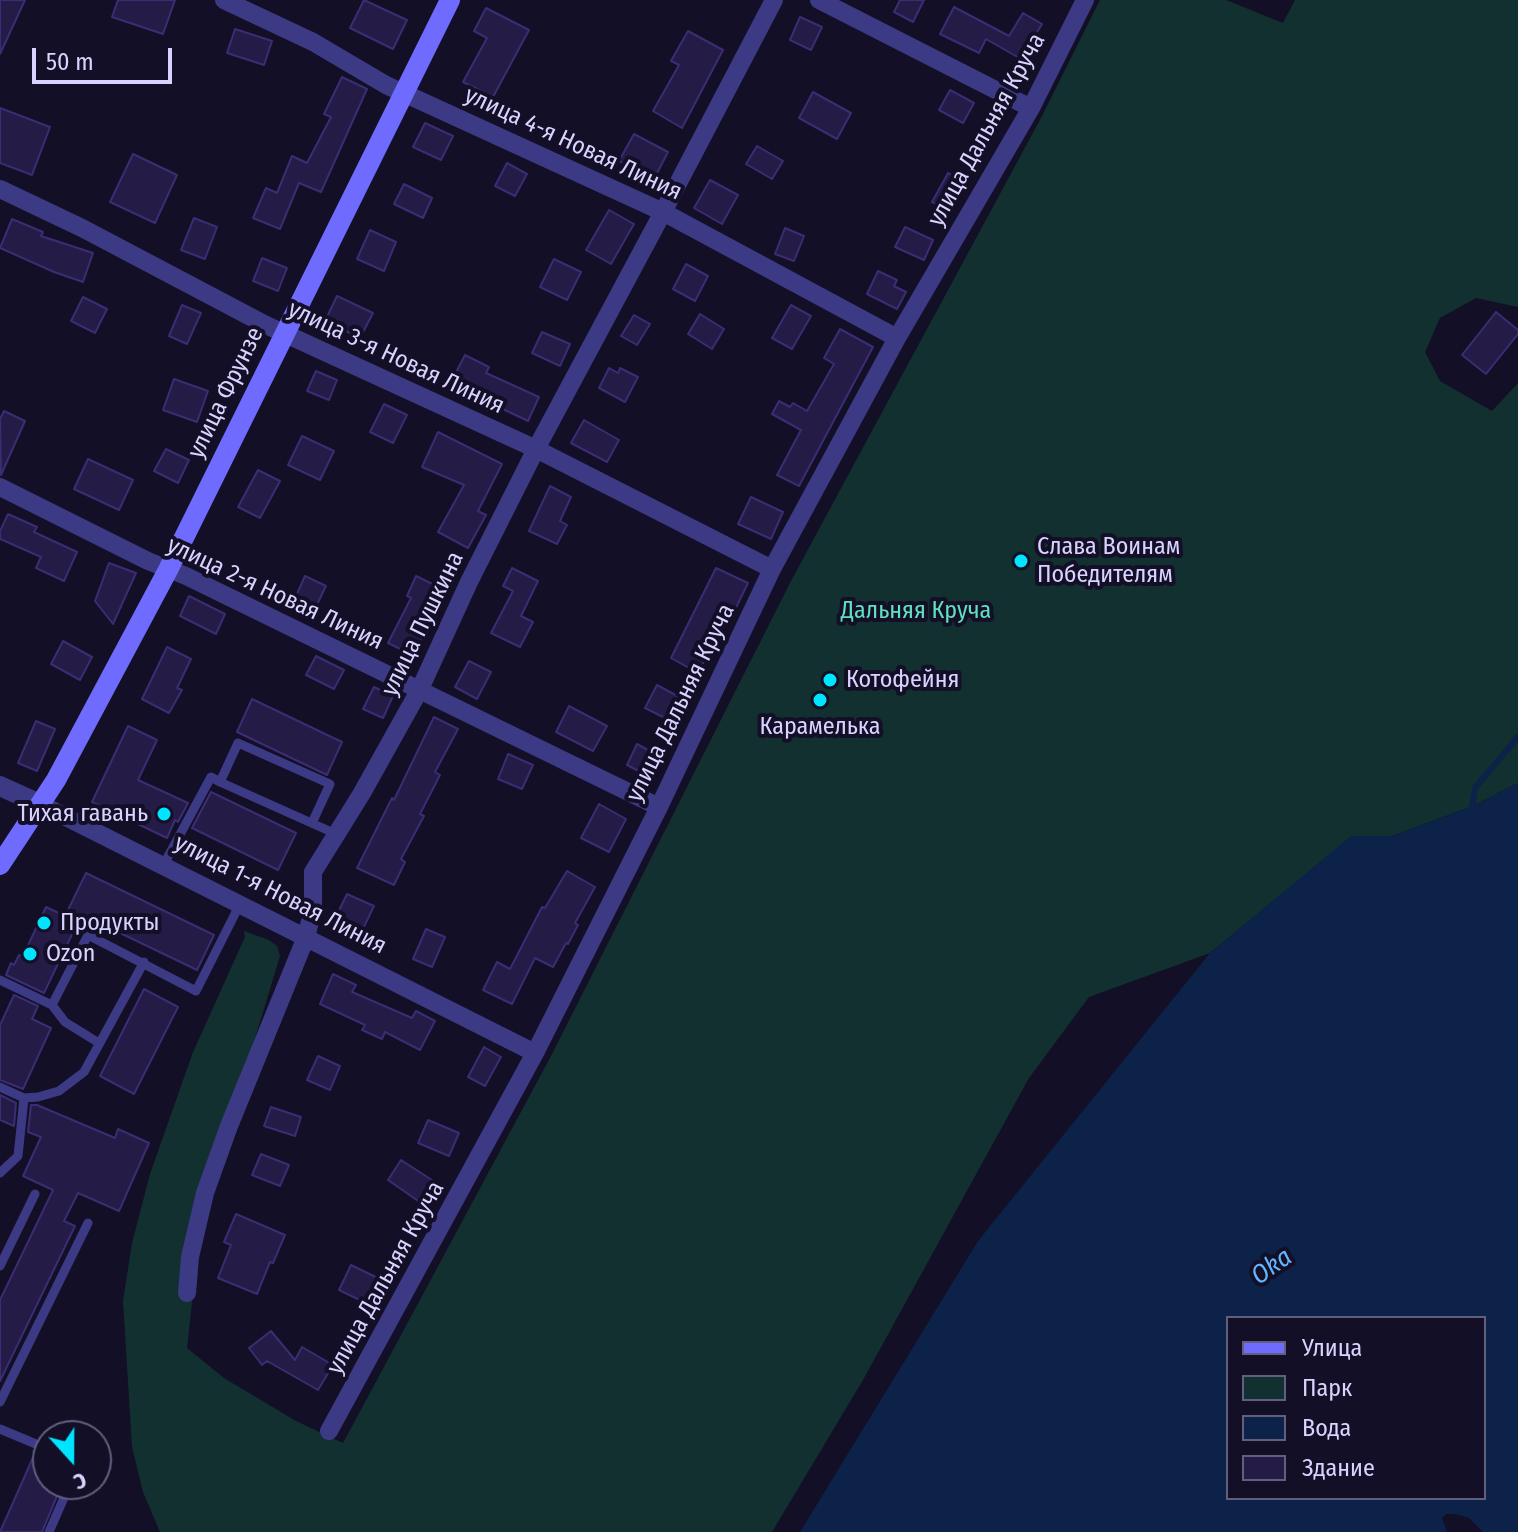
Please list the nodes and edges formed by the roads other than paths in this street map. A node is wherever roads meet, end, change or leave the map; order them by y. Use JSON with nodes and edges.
{"nodes":[{"id":1,"x":224,"y":0,"type":"edge"},
{"id":2,"x":450,"y":0,"type":"edge"},
{"id":3,"x":774,"y":0,"type":"edge"},
{"id":4,"x":819,"y":0,"type":"edge"},
{"id":5,"x":1085,"y":0,"type":"edge"},
{"id":6,"x":405,"y":93,"type":"junction"},
{"id":7,"x":1031,"y":108,"type":"junction"},
{"id":8,"x":0,"y":189,"type":"edge"},
{"id":9,"x":663,"y":212,"type":"junction"},
{"id":10,"x":284,"y":333,"type":"junction"},
{"id":11,"x":897,"y":338,"type":"junction"},
{"id":12,"x":536,"y":449,"type":"junction"},
{"id":13,"x":0,"y":487,"type":"edge"},
{"id":14,"x":772,"y":569,"type":"junction"},
{"id":15,"x":168,"y":570,"type":"junction"},
{"id":16,"x":420,"y":689,"type":"junction"},
{"id":17,"x":220,"y":782,"type":"junction"},
{"id":18,"x":0,"y":786,"type":"edge"},
{"id":19,"x":40,"y":804,"type":"junction"},
{"id":20,"x":659,"y":807,"type":"junction"},
{"id":21,"x":312,"y":823,"type":"junction"},
{"id":22,"x":336,"y":834,"type":"junction"},
{"id":23,"x":164,"y":864,"type":"junction"},
{"id":24,"x":0,"y":865,"type":"edge"},
{"id":25,"x":240,"y":904,"type":"junction"},
{"id":26,"x":306,"y":937,"type":"junction"},
{"id":27,"x":144,"y":962,"type":"junction"},
{"id":28,"x":0,"y":980,"type":"edge"},
{"id":29,"x":52,"y":1005,"type":"junction"},
{"id":30,"x":99,"y":1043,"type":"junction"},
{"id":31,"x":535,"y":1053,"type":"junction"},
{"id":32,"x":0,"y":1087,"type":"edge"},
{"id":33,"x":24,"y":1098,"type":"junction"},
{"id":34,"x":0,"y":1173,"type":"edge"},
{"id":35,"x":35,"y":1194,"type":"dead end"},
{"id":36,"x":88,"y":1223,"type":"dead end"},
{"id":37,"x":0,"y":1266,"type":"edge"},
{"id":38,"x":187,"y":1293,"type":"dead end"},
{"id":39,"x":0,"y":1402,"type":"edge"},
{"id":40,"x":0,"y":1429,"type":"edge"},
{"id":41,"x":329,"y":1431,"type":"dead end"},
{"id":42,"x":32,"y":1442,"type":"edge"},
{"id":43,"x":63,"y":1500,"type":"edge"},
{"id":44,"x":49,"y":1532,"type":"edge"}],
"edges":[{"from":1,"to":6,"type":"street","name":"улица 4-я Новая Линия"},
{"from":2,"to":6,"type":"main road","name":"улица Фрунзе"},
{"from":3,"to":9,"type":"street","name":"улица Пушкина"},
{"from":4,"to":7,"type":"street"},
{"from":5,"to":7,"type":"street","name":"улица Дальняя Круча"},
{"from":6,"to":9,"type":"street","name":"улица 4-я Новая Линия"},
{"from":6,"to":10,"type":"main road","name":"улица Фрунзе"},
{"from":7,"to":11,"type":"street","name":"улица Дальняя Круча"},
{"from":8,"to":10,"type":"street","name":"улица 3-я Новая Линия"},
{"from":9,"to":11,"type":"street","name":"улица 4-я Новая Линия"},
{"from":9,"to":12,"type":"street","name":"улица Пушкина"},
{"from":10,"to":12,"type":"street","name":"улица 3-я Новая Линия"},
{"from":10,"to":15,"type":"main road","name":"улица Фрунзе"},
{"from":11,"to":14,"type":"street","name":"улица Дальняя Круча"},
{"from":12,"to":14,"type":"street","name":"улица 3-я Новая Линия"},
{"from":12,"to":16,"type":"street","name":"улица Пушкина"},
{"from":13,"to":15,"type":"street","name":"улица 2-я Новая Линия"},
{"from":14,"to":20,"type":"street","name":"улица Дальняя Круча"},
{"from":15,"to":16,"type":"street","name":"улица 2-я Новая Линия"},
{"from":15,"to":19,"type":"main road","name":"улица Фрунзе"},
{"from":16,"to":20,"type":"street","name":"улица 2-я Новая Линия"},
{"from":16,"to":22,"type":"street","name":"улица Пушкина"},
{"from":17,"to":21,"type":"lane"},
{"from":17,"to":21,"type":"lane"},
{"from":17,"to":23,"type":"lane"},
{"from":18,"to":19,"type":"street","name":"улица 1-я Новая Линия"},
{"from":19,"to":23,"type":"street","name":"улица 1-я Новая Линия"},
{"from":19,"to":24,"type":"main road","name":"улица Фрунзе"},
{"from":20,"to":31,"type":"street","name":"улица Дальняя Круча"},
{"from":21,"to":22,"type":"lane"},
{"from":22,"to":26,"type":"street","name":"улица Пушкина"},
{"from":23,"to":25,"type":"street","name":"улица 1-я Новая Линия"},
{"from":25,"to":26,"type":"street","name":"улица 1-я Новая Линия"},
{"from":25,"to":27,"type":"lane"},
{"from":26,"to":31,"type":"street","name":"улица 1-я Новая Линия"},
{"from":26,"to":38,"type":"street","name":"улица Пушкина"},
{"from":27,"to":29,"type":"lane"},
{"from":27,"to":30,"type":"lane"},
{"from":28,"to":29,"type":"lane"},
{"from":29,"to":30,"type":"lane"},
{"from":30,"to":33,"type":"lane"},
{"from":31,"to":41,"type":"street","name":"улица Дальняя Круча"},
{"from":32,"to":33,"type":"lane"},
{"from":33,"to":34,"type":"lane"},
{"from":35,"to":37,"type":"lane"},
{"from":36,"to":39,"type":"lane"},
{"from":40,"to":42,"type":"lane"},
{"from":43,"to":44,"type":"lane"}]}
